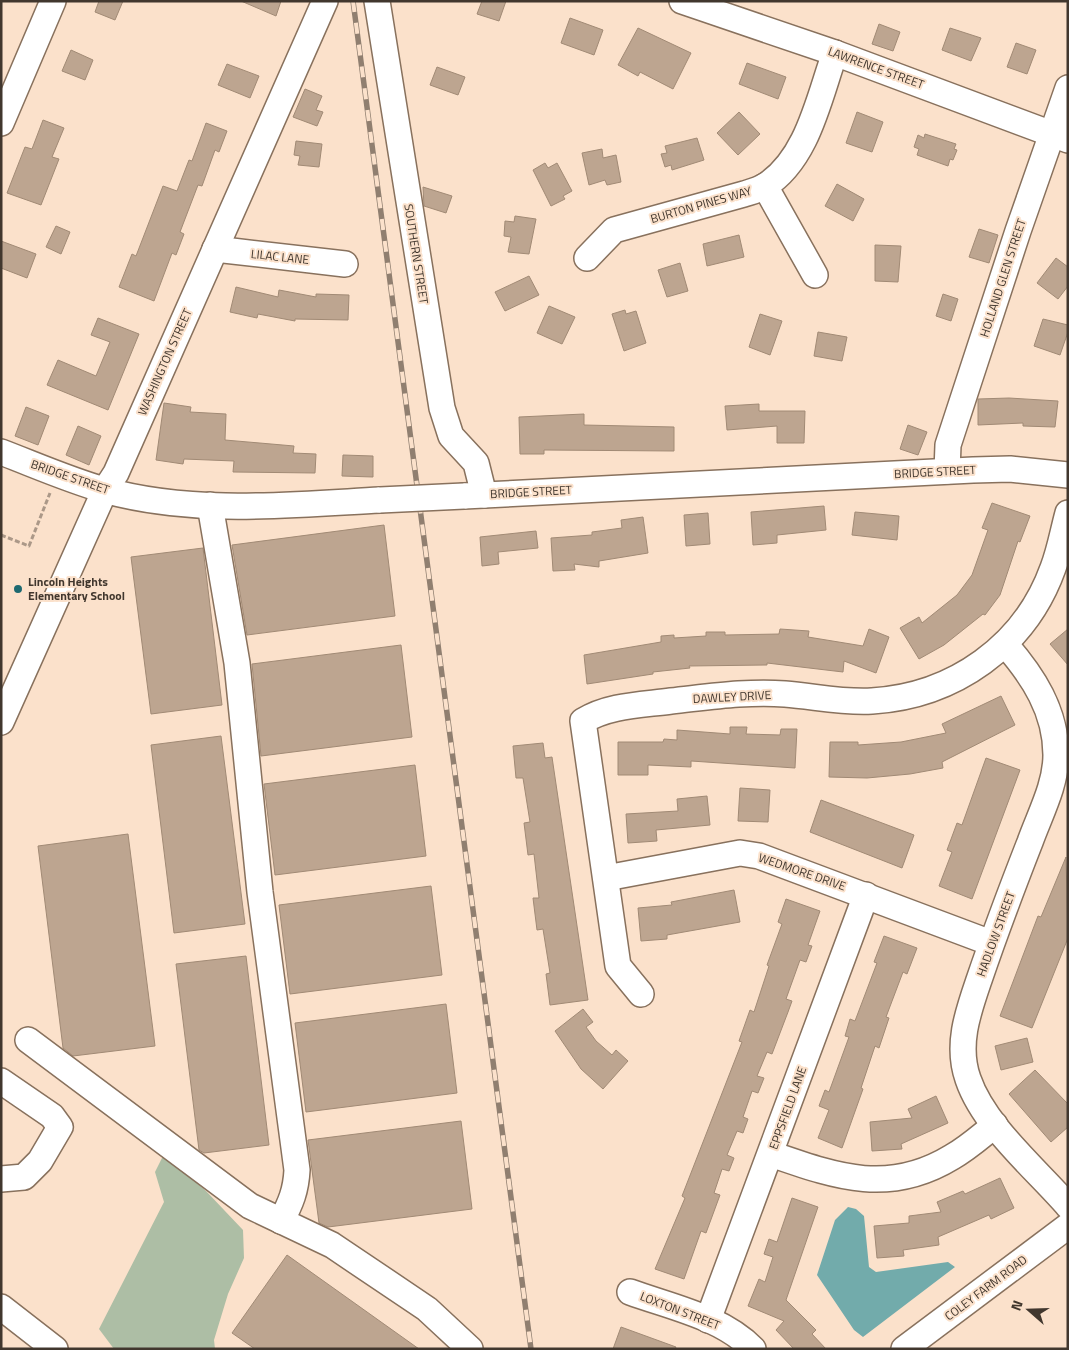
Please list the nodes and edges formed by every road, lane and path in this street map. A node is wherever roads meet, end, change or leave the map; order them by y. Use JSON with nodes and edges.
{"nodes":[{"id":1,"x":52,"y":1,"type":"edge"},
{"id":2,"x":324,"y":1,"type":"edge"},
{"id":3,"x":377,"y":1,"type":"edge"},
{"id":4,"x":682,"y":1,"type":"edge"},
{"id":5,"x":724,"y":7,"type":"edge"},
{"id":6,"x":835,"y":53,"type":"junction"},
{"id":7,"x":1068,"y":88,"type":"edge"},
{"id":8,"x":1,"y":123,"type":"edge"},
{"id":9,"x":1060,"y":137,"type":"edge"},
{"id":10,"x":764,"y":186,"type":"junction"},
{"id":11,"x":215,"y":249,"type":"junction"},
{"id":12,"x":587,"y":258,"type":"dead end"},
{"id":13,"x":345,"y":264,"type":"dead end"},
{"id":14,"x":815,"y":275,"type":"dead end"},
{"id":15,"x":1,"y":452,"type":"edge"},
{"id":16,"x":947,"y":471,"type":"junction"},
{"id":17,"x":1068,"y":474,"type":"edge"},
{"id":18,"x":105,"y":490,"type":"junction"},
{"id":19,"x":50,"y":493,"type":"dead end"},
{"id":20,"x":474,"y":495,"type":"junction"},
{"id":21,"x":210,"y":505,"type":"junction"},
{"id":22,"x":1068,"y":513,"type":"edge"},
{"id":23,"x":1,"y":535,"type":"edge"},
{"id":24,"x":1005,"y":644,"type":"junction"},
{"id":25,"x":1,"y":722,"type":"edge"},
{"id":26,"x":606,"y":878,"type":"junction"},
{"id":27,"x":866,"y":895,"type":"junction"},
{"id":28,"x":991,"y":943,"type":"junction"},
{"id":29,"x":642,"y":994,"type":"dead end"},
{"id":30,"x":28,"y":1040,"type":"dead end"},
{"id":31,"x":1,"y":1081,"type":"edge"},
{"id":32,"x":995,"y":1125,"type":"junction"},
{"id":33,"x":771,"y":1154,"type":"junction"},
{"id":34,"x":1,"y":1178,"type":"edge"},
{"id":35,"x":1068,"y":1206,"type":"edge"},
{"id":36,"x":281,"y":1221,"type":"junction"},
{"id":37,"x":1068,"y":1226,"type":"edge"},
{"id":38,"x":630,"y":1292,"type":"dead end"},
{"id":39,"x":1,"y":1307,"type":"edge"},
{"id":40,"x":708,"y":1320,"type":"junction"},
{"id":41,"x":55,"y":1349,"type":"edge"},
{"id":42,"x":470,"y":1349,"type":"edge"},
{"id":43,"x":753,"y":1349,"type":"edge"},
{"id":44,"x":904,"y":1349,"type":"edge"}],
"edges":[{"from":1,"to":8,"type":"street"},
{"from":2,"to":11,"type":"street","name":"WASHINGTON STREET"},
{"from":3,"to":20,"type":"street","name":"SOUTHERN STREET"},
{"from":4,"to":5,"type":"street","name":"LAWRENCE STREET"},
{"from":5,"to":6,"type":"street","name":"LAWRENCE STREET"},
{"from":6,"to":9,"type":"street","name":"LAWRENCE STREET"},
{"from":6,"to":10,"type":"street","name":"BURTON PINES WAY"},
{"from":7,"to":9,"type":"street","name":"HOLLAND GLEN STREET"},
{"from":9,"to":16,"type":"street","name":"HOLLAND GLEN STREET"},
{"from":10,"to":12,"type":"street","name":"BURTON PINES WAY"},
{"from":10,"to":14,"type":"street"},
{"from":11,"to":13,"type":"street","name":"LILAC LANE"},
{"from":11,"to":18,"type":"street","name":"WASHINGTON STREET"},
{"from":15,"to":18,"type":"street","name":"BRIDGE STREET"},
{"from":16,"to":17,"type":"street","name":"BRIDGE STREET"},
{"from":16,"to":20,"type":"street","name":"BRIDGE STREET"},
{"from":18,"to":21,"type":"street","name":"BRIDGE STREET"},
{"from":18,"to":25,"type":"street","name":"WASHINGTON STREET"},
{"from":19,"to":23,"type":"path"},
{"from":20,"to":21,"type":"street","name":"BRIDGE STREET","bridge":true},
{"from":21,"to":36,"type":"street"},
{"from":22,"to":24,"type":"street","name":"DAWLEY DRIVE"},
{"from":24,"to":26,"type":"street","name":"DAWLEY DRIVE"},
{"from":24,"to":28,"type":"street","name":"HADLOW STREET"},
{"from":26,"to":27,"type":"street","name":"WEDMORE DRIVE"},
{"from":26,"to":29,"type":"street","name":"DAWLEY DRIVE"},
{"from":27,"to":28,"type":"street","name":"WEDMORE DRIVE"},
{"from":27,"to":33,"type":"street","name":"EPPSFIELD LANE"},
{"from":28,"to":32,"type":"street","name":"HADLOW STREET"},
{"from":30,"to":36,"type":"street"},
{"from":31,"to":34,"type":"street"},
{"from":32,"to":33,"type":"street"},
{"from":32,"to":35,"type":"street","name":"HADLOW STREET"},
{"from":33,"to":40,"type":"street","name":"EPPSFIELD LANE"},
{"from":36,"to":42,"type":"street"},
{"from":37,"to":44,"type":"street","name":"COLEY FARM ROAD"},
{"from":38,"to":40,"type":"street","name":"LOXTON STREET"},
{"from":39,"to":41,"type":"street"},
{"from":40,"to":43,"type":"street","name":"LOXTON STREET"}]}
